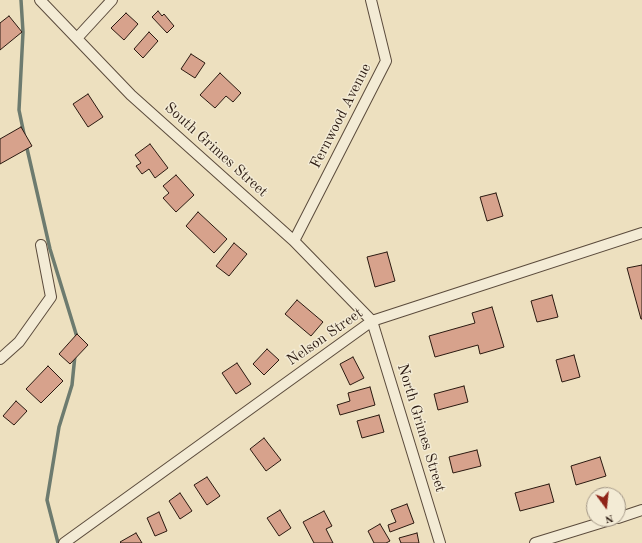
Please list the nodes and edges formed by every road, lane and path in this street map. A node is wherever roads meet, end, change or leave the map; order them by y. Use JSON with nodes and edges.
{"nodes":[{"id":1,"x":40,"y":0,"type":"edge"},
{"id":2,"x":112,"y":0,"type":"edge"},
{"id":3,"x":371,"y":0,"type":"edge"},
{"id":4,"x":78,"y":37,"type":"junction"},
{"id":5,"x":642,"y":233,"type":"edge"},
{"id":6,"x":294,"y":241,"type":"junction"},
{"id":7,"x":41,"y":245,"type":"dead end"},
{"id":8,"x":372,"y":321,"type":"junction"},
{"id":9,"x":0,"y":359,"type":"edge"},
{"id":10,"x":642,"y":510,"type":"edge"},
{"id":11,"x":626,"y":515,"type":"edge"},
{"id":12,"x":587,"y":527,"type":"edge"},
{"id":13,"x":64,"y":543,"type":"edge"},
{"id":14,"x":440,"y":543,"type":"edge"},
{"id":15,"x":535,"y":543,"type":"edge"}],
"edges":[{"from":1,"to":4,"type":"street","name":"South Grimes Street"},
{"from":2,"to":4,"type":"street"},
{"from":3,"to":6,"type":"street","name":"Fernwood Avenue"},
{"from":4,"to":6,"type":"street","name":"South Grimes Street"},
{"from":5,"to":8,"type":"street","name":"Nelson Street"},
{"from":6,"to":8,"type":"street","name":"South Grimes Street"},
{"from":7,"to":9,"type":"street"},
{"from":8,"to":13,"type":"street","name":"Nelson Street"},
{"from":8,"to":14,"type":"street","name":"North Grimes Street"},
{"from":10,"to":11,"type":"street"},
{"from":12,"to":15,"type":"street"}]}
